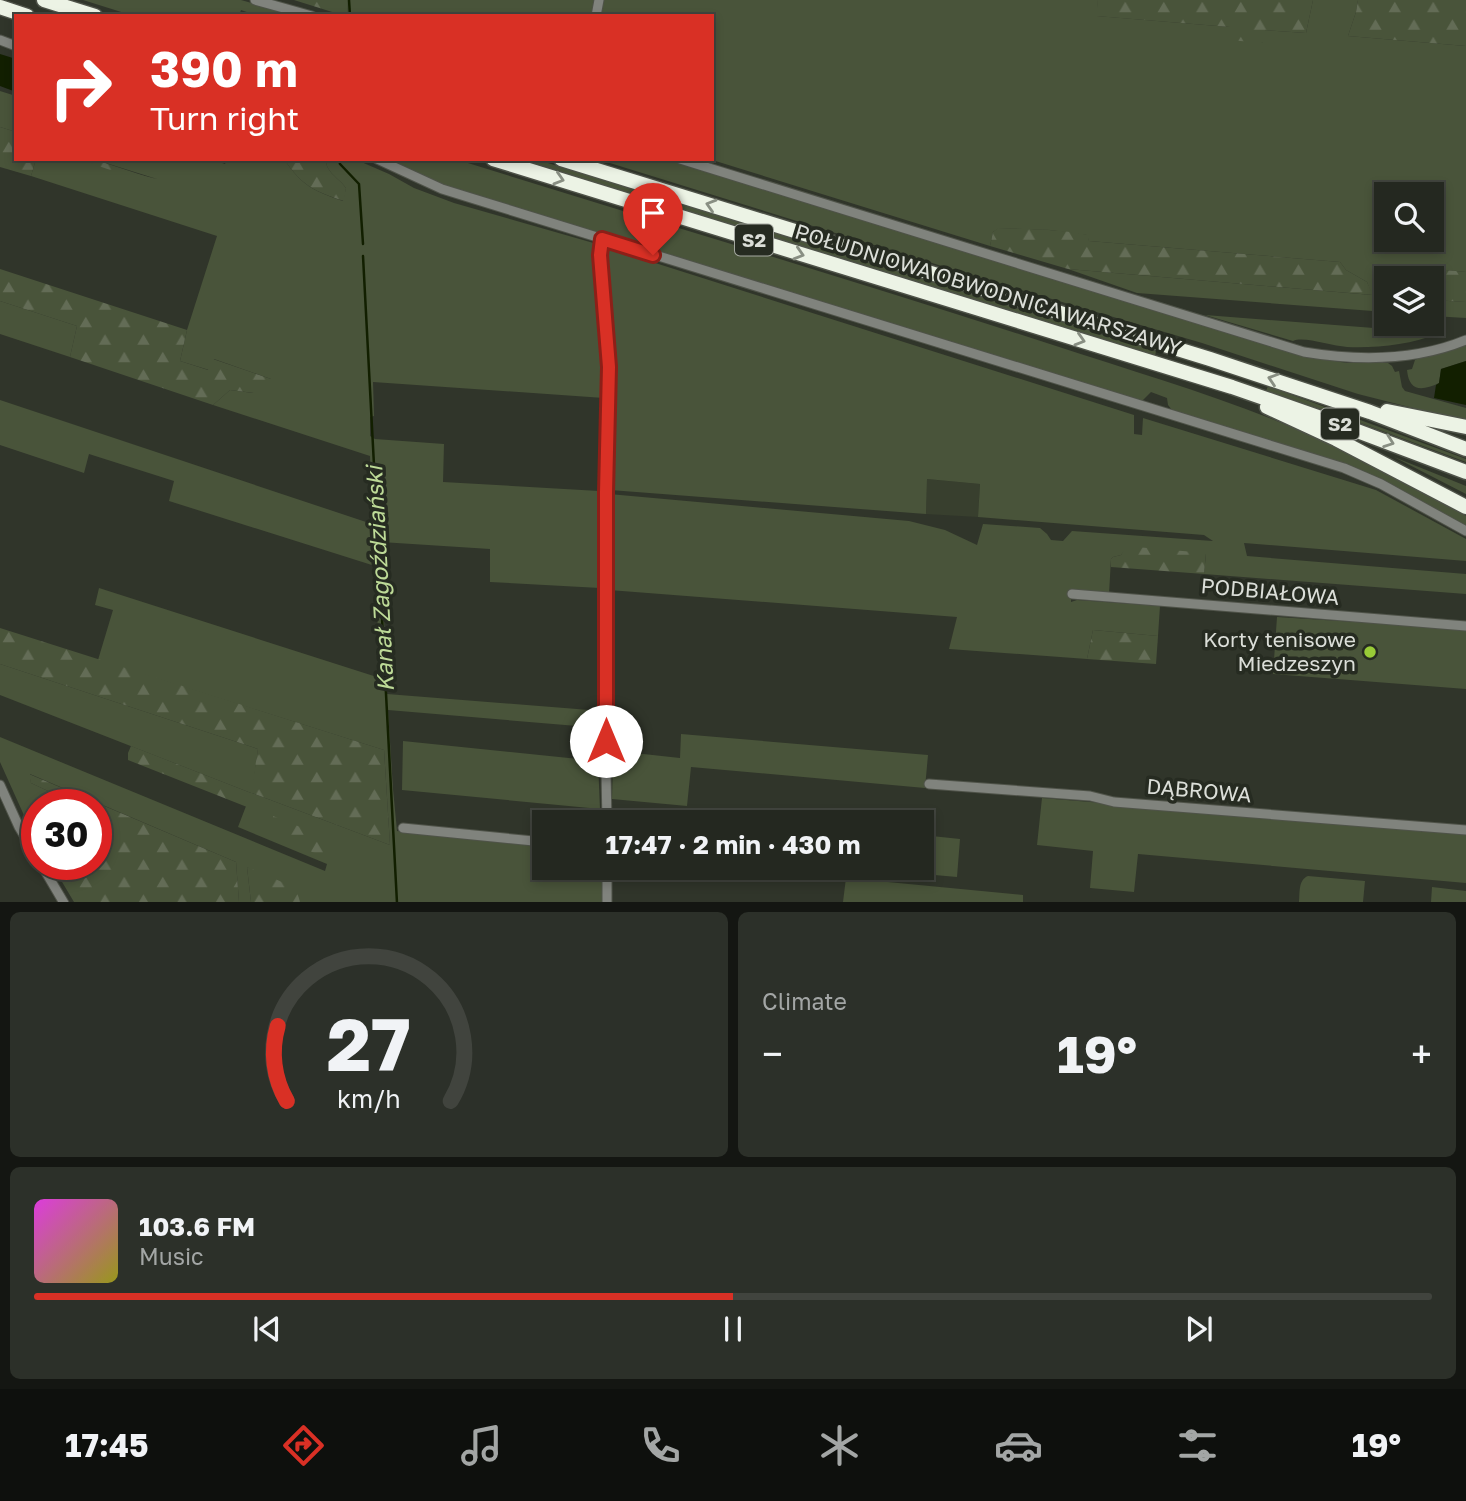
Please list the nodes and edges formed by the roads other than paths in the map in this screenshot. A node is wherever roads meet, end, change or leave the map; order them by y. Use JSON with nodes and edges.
{"nodes":[{"id":1,"x":44,"y":0,"type":"edge"},
{"id":2,"x":255,"y":0,"type":"edge"},
{"id":3,"x":0,"y":7,"type":"edge"},
{"id":4,"x":21,"y":14,"type":"edge"},
{"id":5,"x":89,"y":14,"type":"edge"},
{"id":6,"x":305,"y":14,"type":"edge"},
{"id":7,"x":381,"y":161,"type":"edge"},
{"id":8,"x":499,"y":161,"type":"edge"},
{"id":9,"x":567,"y":161,"type":"edge"},
{"id":10,"x":686,"y":161,"type":"edge"},
{"id":11,"x":602,"y":239,"type":"junction"},
{"id":12,"x":1466,"y":340,"type":"edge"},
{"id":13,"x":1232,"y":387,"type":"junction"},
{"id":14,"x":1338,"y":401,"type":"junction"},
{"id":15,"x":1466,"y":427,"type":"edge"},
{"id":16,"x":1466,"y":449,"type":"edge"},
{"id":17,"x":1466,"y":472,"type":"edge"},
{"id":18,"x":1466,"y":507,"type":"edge"},
{"id":19,"x":1466,"y":531,"type":"edge"},
{"id":20,"x":1072,"y":594,"type":"dead end"},
{"id":21,"x":1466,"y":626,"type":"edge"},
{"id":22,"x":929,"y":784,"type":"dead end"},
{"id":23,"x":0,"y":785,"type":"edge"},
{"id":24,"x":607,"y":810,"type":"edge"},
{"id":25,"x":403,"y":828,"type":"dead end"},
{"id":26,"x":21,"y":830,"type":"edge"},
{"id":27,"x":1466,"y":830,"type":"edge"},
{"id":28,"x":532,"y":841,"type":"edge"},
{"id":29,"x":51,"y":880,"type":"edge"},
{"id":30,"x":607,"y":880,"type":"edge"},
{"id":31,"x":64,"y":902,"type":"edge"},
{"id":32,"x":607,"y":902,"type":"edge"}],
"edges":[{"from":1,"to":5,"type":"highway"},
{"from":2,"to":6,"type":"street"},
{"from":3,"to":4,"type":"highway"},
{"from":7,"to":11,"type":"street"},
{"from":8,"to":13,"type":"highway","name":"POŁUDNIOWA OBWODNICA WARSZAWY","number":"S2","one_way":true},
{"from":14,"to":9,"type":"highway","name":"POŁUDNIOWA OBWODNICA WARSZAWY","number":"S2","one_way":true},
{"from":10,"to":12,"type":"street"},
{"from":11,"to":19,"type":"street"},
{"from":11,"to":24,"type":"street"},
{"from":13,"to":17,"type":"highway","name":"POŁUDNIOWA OBWODNICA WARSZAWY","number":"S2","one_way":true},
{"from":13,"to":18,"type":"highway"},
{"from":14,"to":15,"type":"highway"},
{"from":14,"to":16,"type":"highway","name":"POŁUDNIOWA OBWODNICA WARSZAWY","number":"S2"},
{"from":20,"to":21,"type":"street","name":"PODBIAŁOWA"},
{"from":22,"to":27,"type":"street","name":"DĄBROWA"},
{"from":23,"to":26,"type":"street"},
{"from":25,"to":28,"type":"street"},
{"from":29,"to":31,"type":"street"},
{"from":30,"to":32,"type":"street"}]}
